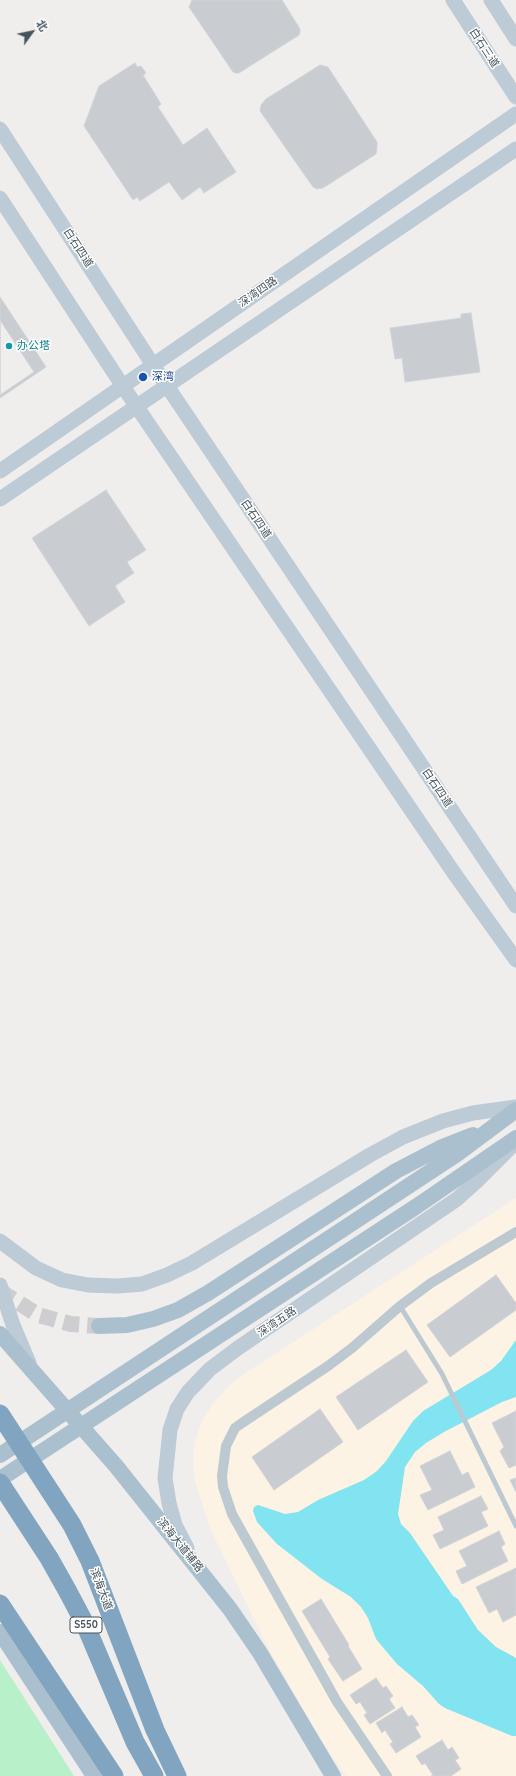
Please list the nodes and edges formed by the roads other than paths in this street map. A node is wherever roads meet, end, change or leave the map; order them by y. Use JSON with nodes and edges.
{"nodes":[{"id":1,"x":453,"y":0,"type":"edge"},
{"id":2,"x":491,"y":0,"type":"edge"},
{"id":3,"x":516,"y":38,"type":"edge"},
{"id":4,"x":516,"y":97,"type":"edge"},
{"id":5,"x":516,"y":114,"type":"edge"},
{"id":6,"x":0,"y":128,"type":"edge"},
{"id":7,"x":516,"y":149,"type":"edge"},
{"id":8,"x":0,"y":198,"type":"edge"},
{"id":9,"x":153,"y":365,"type":"junction"},
{"id":10,"x":122,"y":385,"type":"junction"},
{"id":11,"x":167,"y":386,"type":"junction"},
{"id":12,"x":137,"y":406,"type":"junction"},
{"id":13,"x":0,"y":471,"type":"edge"},
{"id":14,"x":0,"y":499,"type":"edge"},
{"id":15,"x":516,"y":906,"type":"edge"},
{"id":16,"x":516,"y":960,"type":"edge"},
{"id":17,"x":516,"y":1108,"type":"edge"},
{"id":18,"x":493,"y":1127,"type":"junction"},
{"id":19,"x":516,"y":1138,"type":"edge"},
{"id":20,"x":516,"y":1143,"type":"edge"},
{"id":21,"x":516,"y":1232,"type":"edge"},
{"id":22,"x":0,"y":1241,"type":"edge"},
{"id":23,"x":0,"y":1285,"type":"edge"},
{"id":24,"x":400,"y":1306,"type":"junction"},
{"id":25,"x":99,"y":1326,"type":"tunnel mouth"},
{"id":26,"x":0,"y":1334,"type":"edge"},
{"id":27,"x":34,"y":1371,"type":"junction"},
{"id":28,"x":0,"y":1414,"type":"edge"},
{"id":29,"x":0,"y":1455,"type":"edge"},
{"id":30,"x":0,"y":1479,"type":"edge"},
{"id":31,"x":0,"y":1483,"type":"edge"},
{"id":32,"x":516,"y":1526,"type":"edge"},
{"id":33,"x":197,"y":1567,"type":"junction"},
{"id":34,"x":0,"y":1604,"type":"edge"},
{"id":35,"x":0,"y":1632,"type":"edge"},
{"id":36,"x":94,"y":1776,"type":"edge"},
{"id":37,"x":114,"y":1776,"type":"edge"},
{"id":38,"x":154,"y":1776,"type":"edge"},
{"id":39,"x":178,"y":1776,"type":"edge"},
{"id":40,"x":333,"y":1776,"type":"edge"},
{"id":41,"x":387,"y":1776,"type":"edge"}],
"edges":[{"from":1,"to":4,"type":"street","name":"白石三道"},
{"from":2,"to":3,"type":"street"},
{"from":5,"to":9,"type":"street","name":"深湾四路"},
{"from":6,"to":9,"type":"street","name":"白石四道"},
{"from":7,"to":11,"type":"street"},
{"from":8,"to":10,"type":"street"},
{"from":9,"to":10,"type":"street","name":"深湾四路"},
{"from":9,"to":11,"type":"street","name":"白石四道"},
{"from":10,"to":12,"type":"street"},
{"from":10,"to":13,"type":"street","name":"深湾四路"},
{"from":11,"to":12,"type":"street"},
{"from":11,"to":15,"type":"street","name":"白石四道"},
{"from":12,"to":14,"type":"street"},
{"from":12,"to":16,"type":"street"},
{"from":17,"to":18,"type":"main road"},
{"from":17,"to":22,"type":"street"},
{"from":18,"to":25,"type":"main road"},
{"from":18,"to":29,"type":"main road"},
{"from":19,"to":30,"type":"main road"},
{"from":20,"to":33,"type":"street","name":"深湾五路"},
{"from":21,"to":24,"type":"street"},
{"from":23,"to":27,"type":"street"},
{"from":24,"to":32,"type":"lane"},
{"from":24,"to":41,"type":"street"},
{"from":26,"to":27,"type":"main road","name":"滨海大道辅路"},
{"from":27,"to":33,"type":"main road","name":"滨海大道辅路"},
{"from":28,"to":39,"type":"highway","name":"滨海大道","number":"S550"},
{"from":31,"to":38,"type":"highway","number":"S550"},
{"from":33,"to":40,"type":"main road","name":"滨海大道辅路"},
{"from":34,"to":37,"type":"highway"},
{"from":35,"to":36,"type":"main road"}]}
